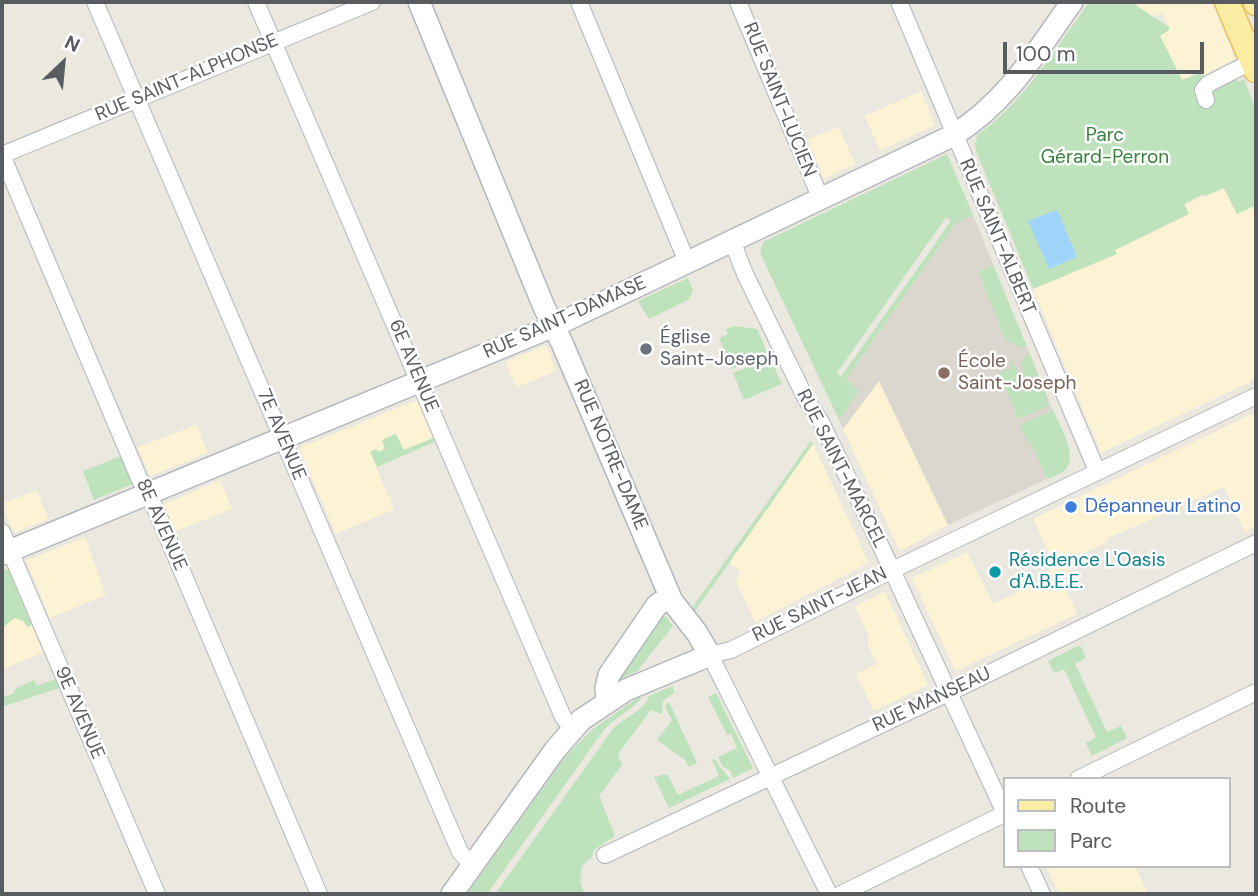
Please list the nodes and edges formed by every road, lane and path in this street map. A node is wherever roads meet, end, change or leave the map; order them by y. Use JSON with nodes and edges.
{"nodes":[{"id":1,"x":95,"y":2,"type":"edge"},
{"id":2,"x":256,"y":2,"type":"edge"},
{"id":3,"x":372,"y":2,"type":"edge"},
{"id":4,"x":419,"y":2,"type":"edge"},
{"id":5,"x":579,"y":2,"type":"edge"},
{"id":6,"x":738,"y":2,"type":"edge"},
{"id":7,"x":899,"y":2,"type":"edge"},
{"id":8,"x":1227,"y":2,"type":"edge"},
{"id":9,"x":1070,"y":3,"type":"edge"},
{"id":10,"x":273,"y":42,"type":"junction"},
{"id":11,"x":1255,"y":65,"type":"edge"},
{"id":12,"x":137,"y":100,"type":"junction"},
{"id":13,"x":1206,"y":100,"type":"dead end"},
{"id":14,"x":954,"y":135,"type":"junction"},
{"id":15,"x":2,"y":155,"type":"edge"},
{"id":16,"x":820,"y":197,"type":"junction"},
{"id":17,"x":732,"y":241,"type":"junction"},
{"id":18,"x":687,"y":262,"type":"junction"},
{"id":19,"x":554,"y":326,"type":"junction"},
{"id":20,"x":420,"y":382,"type":"junction"},
{"id":21,"x":1256,"y":396,"type":"edge"},
{"id":22,"x":283,"y":438,"type":"junction"},
{"id":23,"x":1097,"y":471,"type":"junction"},
{"id":24,"x":147,"y":494,"type":"junction"},
{"id":25,"x":1256,"y":543,"type":"edge"},
{"id":26,"x":4,"y":546,"type":"edge"},
{"id":27,"x":892,"y":570,"type":"junction"},
{"id":28,"x":670,"y":597,"type":"junction"},
{"id":29,"x":710,"y":655,"type":"junction"},
{"id":30,"x":949,"y":692,"type":"junction"},
{"id":31,"x":1256,"y":692,"type":"edge"},
{"id":32,"x":607,"y":701,"type":"junction"},
{"id":33,"x":572,"y":729,"type":"junction"},
{"id":34,"x":770,"y":777,"type":"junction"},
{"id":35,"x":1082,"y":777,"type":"edge"},
{"id":36,"x":1002,"y":809,"type":"edge"},
{"id":37,"x":1002,"y":814,"type":"edge"},
{"id":38,"x":605,"y":855,"type":"dead end"},
{"id":39,"x":472,"y":865,"type":"junction"},
{"id":40,"x":1030,"y":868,"type":"edge"},
{"id":41,"x":157,"y":894,"type":"edge"},
{"id":42,"x":319,"y":894,"type":"edge"},
{"id":43,"x":452,"y":894,"type":"edge"},
{"id":44,"x":829,"y":894,"type":"edge"},
{"id":45,"x":841,"y":894,"type":"edge"},
{"id":46,"x":1042,"y":894,"type":"edge"}],
"edges":[{"from":1,"to":12,"type":"street","name":"7E AVENUE"},
{"from":2,"to":10,"type":"street","name":"6E AVENUE"},
{"from":3,"to":10,"type":"street","name":"RUE SAINT-ALPHONSE"},
{"from":4,"to":19,"type":"street","name":"RUE NOTRE-DAME"},
{"from":5,"to":18,"type":"street"},
{"from":6,"to":16,"type":"street","name":"RUE SAINT-LUCIEN"},
{"from":7,"to":14,"type":"street","name":"RUE SAINT-ALBERT"},
{"from":8,"to":11,"type":"main road"},
{"from":9,"to":14,"type":"street","name":"RUE SAINT-DAMASE"},
{"from":10,"to":12,"type":"street","name":"RUE SAINT-ALPHONSE"},
{"from":10,"to":20,"type":"street","name":"6E AVENUE"},
{"from":11,"to":13,"type":"street"},
{"from":12,"to":15,"type":"street","name":"RUE SAINT-ALPHONSE"},
{"from":12,"to":22,"type":"street","name":"7E AVENUE"},
{"from":14,"to":16,"type":"street","name":"RUE SAINT-DAMASE"},
{"from":14,"to":23,"type":"street","name":"RUE SAINT-ALBERT"},
{"from":15,"to":24,"type":"street","name":"8E AVENUE"},
{"from":16,"to":17,"type":"street","name":"RUE SAINT-DAMASE"},
{"from":17,"to":18,"type":"street","name":"RUE SAINT-DAMASE"},
{"from":17,"to":27,"type":"street","name":"RUE SAINT-MARCEL"},
{"from":18,"to":19,"type":"street","name":"RUE SAINT-DAMASE"},
{"from":19,"to":20,"type":"street","name":"RUE SAINT-DAMASE"},
{"from":19,"to":28,"type":"street","name":"RUE NOTRE-DAME"},
{"from":20,"to":22,"type":"street","name":"RUE SAINT-DAMASE"},
{"from":20,"to":33,"type":"street","name":"6E AVENUE"},
{"from":21,"to":23,"type":"street","name":"RUE SAINT-JEAN"},
{"from":22,"to":24,"type":"street","name":"RUE SAINT-DAMASE"},
{"from":22,"to":39,"type":"street","name":"7E AVENUE"},
{"from":23,"to":27,"type":"street","name":"RUE SAINT-JEAN"},
{"from":24,"to":26,"type":"street","name":"RUE SAINT-DAMASE"},
{"from":24,"to":42,"type":"street","name":"8E AVENUE"},
{"from":25,"to":30,"type":"street","name":"RUE MANSEAU"},
{"from":26,"to":41,"type":"street","name":"9E AVENUE"},
{"from":27,"to":29,"type":"street","name":"RUE SAINT-JEAN"},
{"from":27,"to":30,"type":"street","name":"RUE SAINT-MARCEL"},
{"from":28,"to":29,"type":"street","name":"RUE NOTRE-DAME"},
{"from":28,"to":32,"type":"street"},
{"from":29,"to":32,"type":"street","name":"RUE SAINT-JEAN"},
{"from":29,"to":34,"type":"street","name":"RUE NOTRE-DAME"},
{"from":30,"to":34,"type":"street","name":"RUE MANSEAU"},
{"from":30,"to":36,"type":"street","name":"RUE SAINT-MARCEL"},
{"from":31,"to":35,"type":"street"},
{"from":32,"to":33,"type":"street","name":"RUE SAINT-JEAN"},
{"from":33,"to":39,"type":"street","name":"RUE SAINT-JEAN"},
{"from":34,"to":38,"type":"street","name":"RUE MANSEAU"},
{"from":34,"to":44,"type":"street","name":"RUE NOTRE-DAME"},
{"from":37,"to":45,"type":"street"},
{"from":39,"to":43,"type":"street","name":"RUE SAINT-JEAN"},
{"from":40,"to":46,"type":"street"}]}
